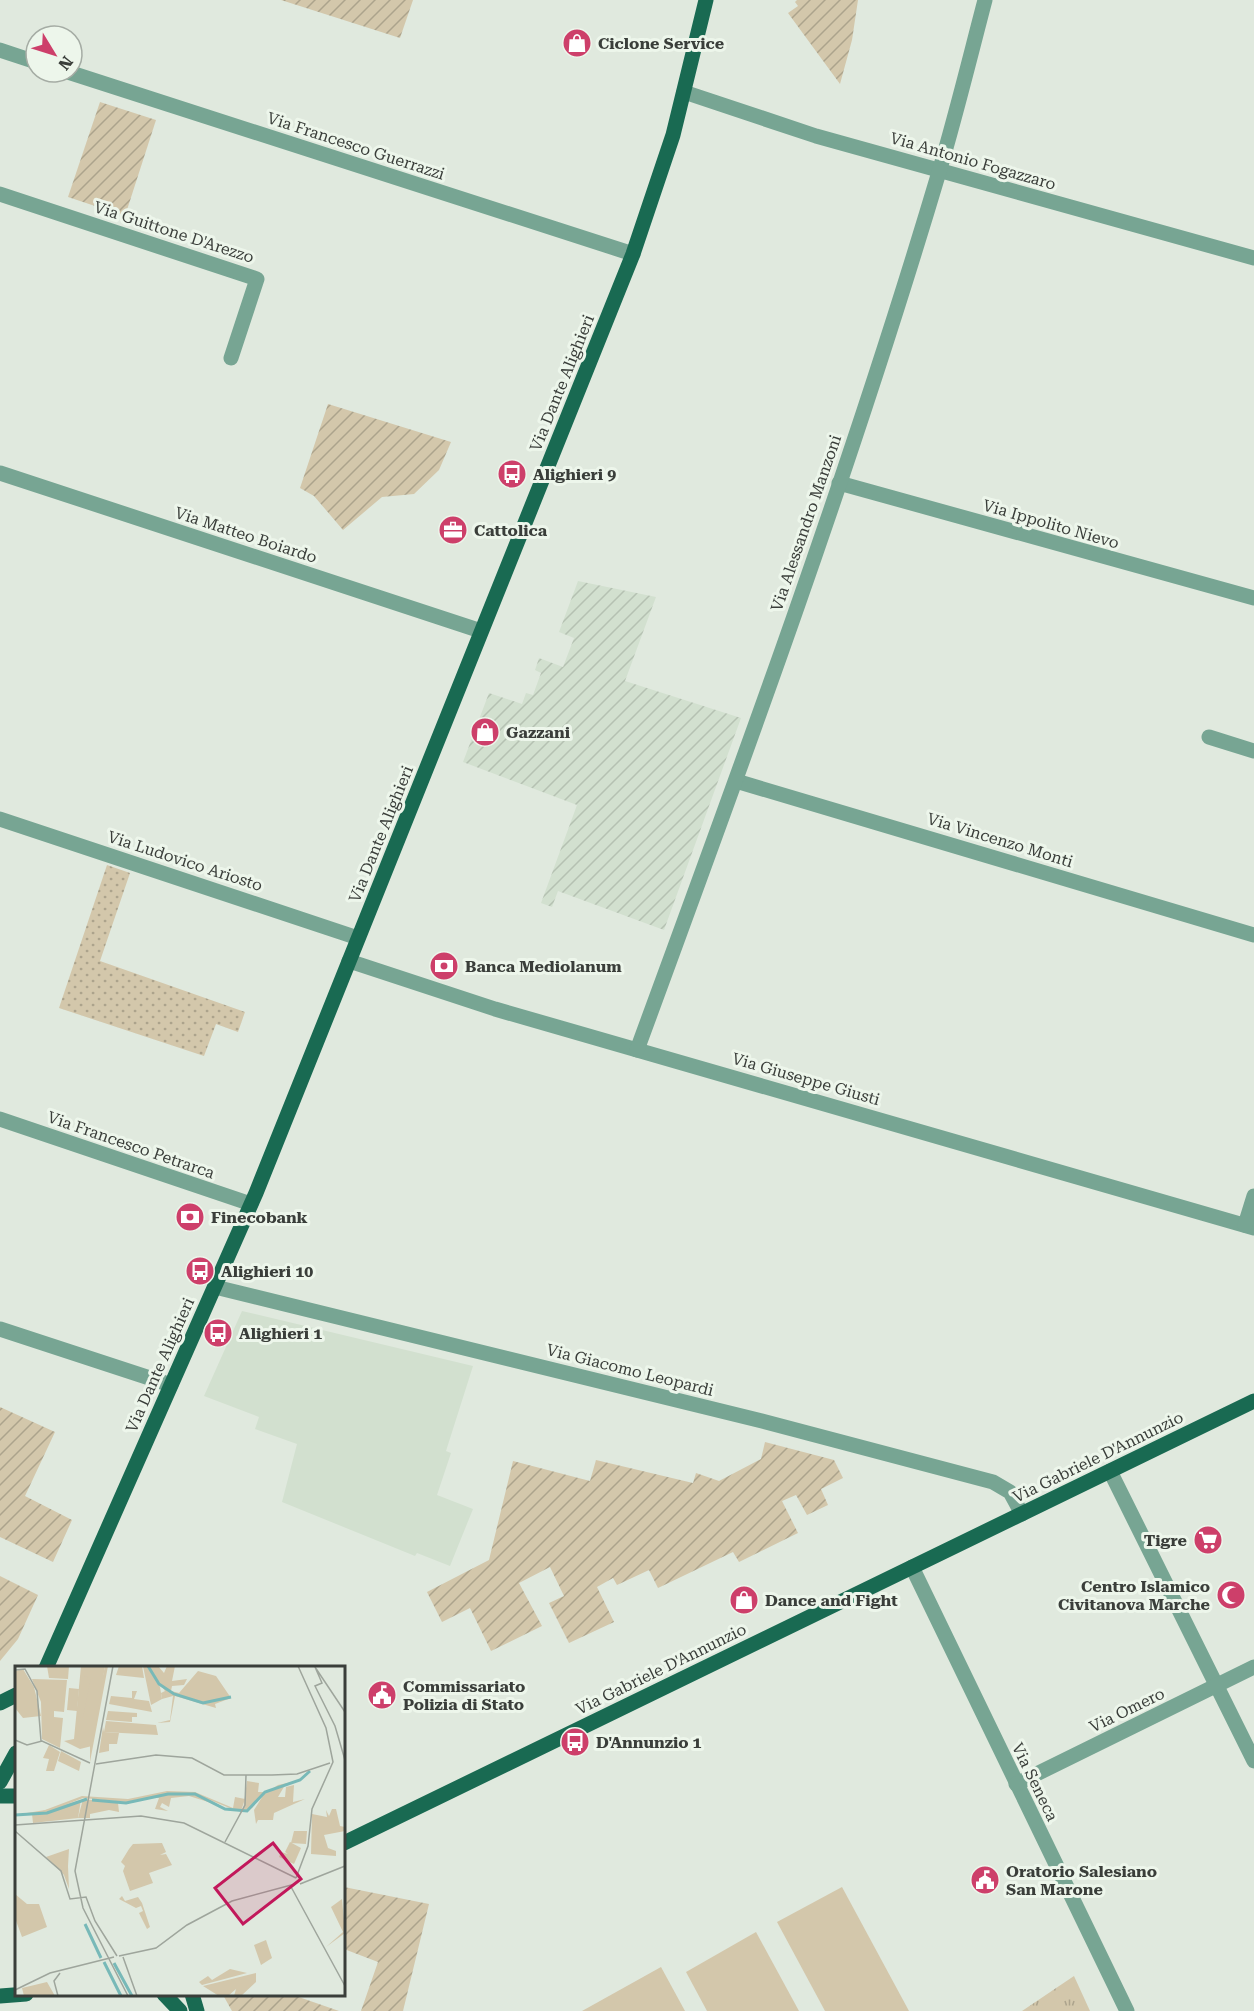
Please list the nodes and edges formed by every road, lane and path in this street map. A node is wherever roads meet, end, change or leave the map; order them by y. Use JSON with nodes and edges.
{"nodes":[{"id":1,"x":706,"y":0,"type":"edge"},
{"id":2,"x":985,"y":0,"type":"edge"},
{"id":3,"x":0,"y":50,"type":"edge"},
{"id":4,"x":24,"y":58,"type":"edge"},
{"id":5,"x":84,"y":77,"type":"edge"},
{"id":6,"x":684,"y":92,"type":"junction"},
{"id":7,"x":940,"y":171,"type":"junction"},
{"id":8,"x":0,"y":194,"type":"edge"},
{"id":9,"x":633,"y":254,"type":"junction"},
{"id":10,"x":1254,"y":258,"type":"edge"},
{"id":11,"x":231,"y":358,"type":"dead end"},
{"id":12,"x":0,"y":473,"type":"edge"},
{"id":13,"x":839,"y":483,"type":"junction"},
{"id":14,"x":1254,"y":598,"type":"edge"},
{"id":15,"x":481,"y":631,"type":"junction"},
{"id":16,"x":1209,"y":737,"type":"dead end"},
{"id":17,"x":1254,"y":751,"type":"edge"},
{"id":18,"x":736,"y":781,"type":"junction"},
{"id":19,"x":0,"y":819,"type":"edge"},
{"id":20,"x":1254,"y":935,"type":"edge"},
{"id":21,"x":358,"y":938,"type":"junction"},
{"id":22,"x":349,"y":961,"type":"junction"},
{"id":23,"x":637,"y":1050,"type":"junction"},
{"id":24,"x":0,"y":1119,"type":"edge"},
{"id":25,"x":1254,"y":1196,"type":"edge"},
{"id":26,"x":251,"y":1204,"type":"junction"},
{"id":27,"x":1250,"y":1227,"type":"edge"},
{"id":28,"x":215,"y":1287,"type":"junction"},
{"id":29,"x":0,"y":1329,"type":"edge"},
{"id":30,"x":171,"y":1385,"type":"junction"},
{"id":31,"x":1254,"y":1401,"type":"edge"},
{"id":32,"x":1110,"y":1471,"type":"junction"},
{"id":33,"x":1022,"y":1514,"type":"junction"},
{"id":34,"x":912,"y":1567,"type":"junction"},
{"id":35,"x":47,"y":1666,"type":"edge"},
{"id":36,"x":1254,"y":1667,"type":"edge"},
{"id":37,"x":1216,"y":1686,"type":"junction"},
{"id":38,"x":15,"y":1696,"type":"edge"},
{"id":39,"x":0,"y":1704,"type":"edge"},
{"id":40,"x":15,"y":1755,"type":"edge"},
{"id":41,"x":1254,"y":1761,"type":"edge"},
{"id":42,"x":0,"y":1782,"type":"edge"},
{"id":43,"x":1016,"y":1784,"type":"junction"},
{"id":44,"x":345,"y":1843,"type":"edge"},
{"id":45,"x":165,"y":1996,"type":"edge"},
{"id":46,"x":192,"y":1996,"type":"edge"},
{"id":47,"x":180,"y":2011,"type":"edge"},
{"id":48,"x":197,"y":2011,"type":"edge"},
{"id":49,"x":1127,"y":2011,"type":"edge"}],
"edges":[{"from":1,"to":6,"type":"main road","name":"Via Dante Alighieri"},
{"from":2,"to":7,"type":"street","name":"Via Alessandro Manzoni"},
{"from":3,"to":4,"type":"street"},
{"from":5,"to":9,"type":"street","name":"Via Francesco Guerrazzi"},
{"from":6,"to":7,"type":"street","name":"Via Antonio Fogazzaro"},
{"from":6,"to":9,"type":"main road","name":"Via Dante Alighieri"},
{"from":7,"to":10,"type":"street","name":"Via Antonio Fogazzaro"},
{"from":7,"to":13,"type":"street","name":"Via Alessandro Manzoni"},
{"from":8,"to":11,"type":"street","name":"Via Guittone D'Arezzo"},
{"from":9,"to":15,"type":"main road","name":"Via Dante Alighieri"},
{"from":12,"to":15,"type":"street","name":"Via Matteo Boiardo"},
{"from":13,"to":14,"type":"street","name":"Via Ippolito Nievo"},
{"from":13,"to":18,"type":"street","name":"Via Alessandro Manzoni"},
{"from":15,"to":21,"type":"main road","name":"Via Dante Alighieri"},
{"from":16,"to":17,"type":"street"},
{"from":18,"to":20,"type":"street","name":"Via Vincenzo Monti"},
{"from":18,"to":23,"type":"street","name":"Via Alessandro Manzoni"},
{"from":19,"to":21,"type":"street","name":"Via Ludovico Ariosto"},
{"from":21,"to":22,"type":"main road","name":"Via Dante Alighieri"},
{"from":22,"to":23,"type":"street","name":"Via Giuseppe Giusti"},
{"from":22,"to":26,"type":"main road","name":"Via Dante Alighieri"},
{"from":23,"to":27,"type":"street","name":"Via Giuseppe Giusti"},
{"from":24,"to":26,"type":"street","name":"Via Francesco Petrarca"},
{"from":25,"to":27,"type":"street"},
{"from":26,"to":28,"type":"main road","name":"Via Dante Alighieri"},
{"from":28,"to":30,"type":"main road","name":"Via Dante Alighieri"},
{"from":28,"to":33,"type":"street","name":"Via Giacomo Leopardi"},
{"from":29,"to":30,"type":"street"},
{"from":30,"to":35,"type":"main road","name":"Via Dante Alighieri"},
{"from":31,"to":32,"type":"main road","name":"Via Gabriele D'Annunzio"},
{"from":32,"to":33,"type":"main road","name":"Via Gabriele D'Annunzio"},
{"from":32,"to":37,"type":"street"},
{"from":33,"to":34,"type":"main road","name":"Via Gabriele D'Annunzio"},
{"from":34,"to":43,"type":"street","name":"Via Seneca"},
{"from":34,"to":44,"type":"main road","name":"Via Gabriele D'Annunzio"},
{"from":36,"to":37,"type":"street","name":"Via Omero"},
{"from":37,"to":41,"type":"street"},
{"from":37,"to":43,"type":"street","name":"Via Omero"},
{"from":38,"to":39,"type":"main road"},
{"from":40,"to":42,"type":"main road"},
{"from":43,"to":49,"type":"street","name":"Via Seneca"},
{"from":45,"to":47,"type":"main road"},
{"from":46,"to":48,"type":"main road"}]}
